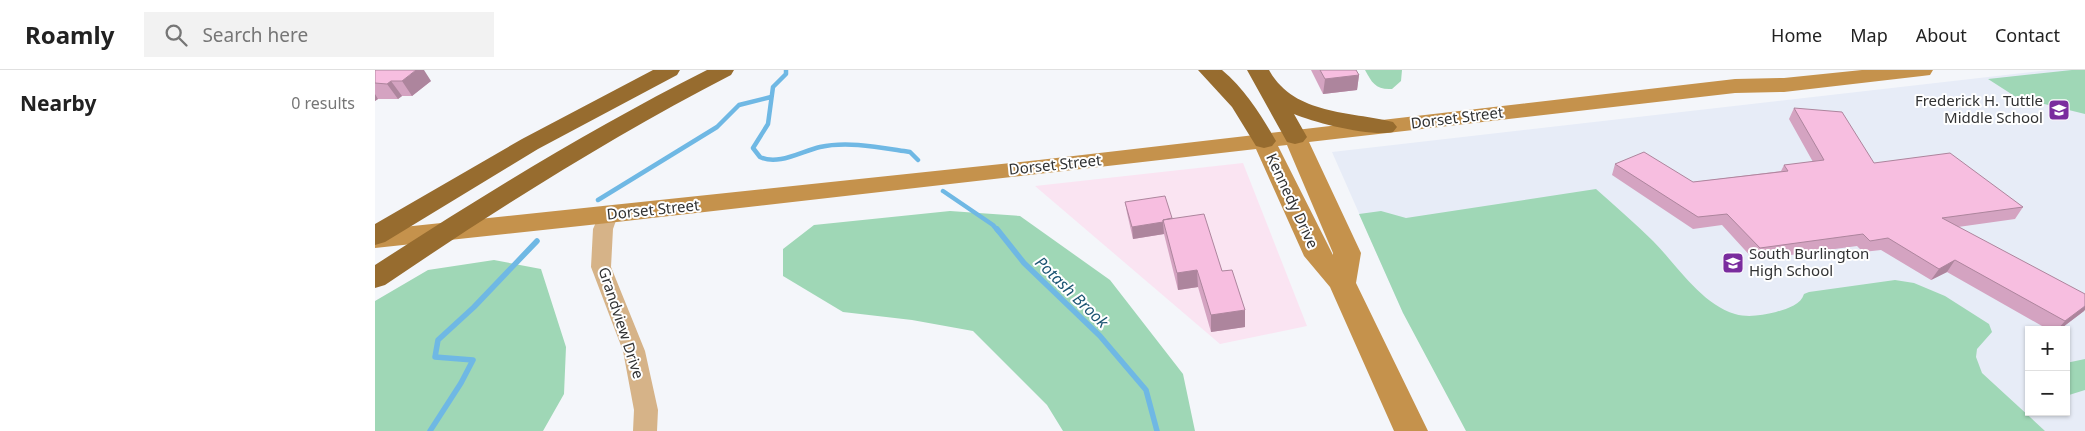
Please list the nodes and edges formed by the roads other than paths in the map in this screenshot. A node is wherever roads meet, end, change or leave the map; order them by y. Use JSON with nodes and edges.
{"nodes":[{"id":1,"x":639,"y":70,"type":"edge"},
{"id":2,"x":669,"y":70,"type":"edge"},
{"id":3,"x":723,"y":70,"type":"edge"},
{"id":4,"x":1209,"y":70,"type":"edge"},
{"id":5,"x":1831,"y":70,"type":"edge"},
{"id":6,"x":1922,"y":70,"type":"edge"},
{"id":7,"x":1263,"y":79,"type":"edge"},
{"id":8,"x":1735,"y":86,"type":"junction"},
{"id":9,"x":1385,"y":127,"type":"junction"},
{"id":10,"x":1295,"y":137,"type":"junction"},
{"id":11,"x":1264,"y":141,"type":"junction"},
{"id":12,"x":436,"y":198,"type":"junction"},
{"id":13,"x":608,"y":215,"type":"junction"},
{"id":14,"x":375,"y":237,"type":"edge"},
{"id":15,"x":380,"y":275,"type":"edge"},
{"id":16,"x":1342,"y":283,"type":"junction"},
{"id":17,"x":645,"y":431,"type":"edge"},
{"id":18,"x":1411,"y":431,"type":"edge"}],
"edges":[{"from":1,"to":12,"type":"highway"},
{"from":2,"to":12,"type":"highway"},
{"from":3,"to":15,"type":"highway"},
{"from":4,"to":11,"type":"highway"},
{"from":5,"to":8,"type":"main road","name":"Dorset Street"},
{"from":6,"to":8,"type":"main road","name":"Dorset Street"},
{"from":7,"to":9,"type":"highway"},
{"from":7,"to":10,"type":"highway"},
{"from":8,"to":9,"type":"main road","name":"Dorset Street"},
{"from":9,"to":10,"type":"main road","name":"Dorset Street"},
{"from":10,"to":11,"type":"main road","name":"Dorset Street"},
{"from":10,"to":16,"type":"main road","name":"Kennedy Drive"},
{"from":11,"to":13,"type":"main road","name":"Dorset Street"},
{"from":11,"to":16,"type":"main road","name":"Kennedy Drive"},
{"from":12,"to":14,"type":"highway"},
{"from":13,"to":14,"type":"main road","name":"Dorset Street"},
{"from":13,"to":17,"type":"street","name":"Grandview Drive"},
{"from":16,"to":18,"type":"main road","name":"Kennedy Drive"}]}
